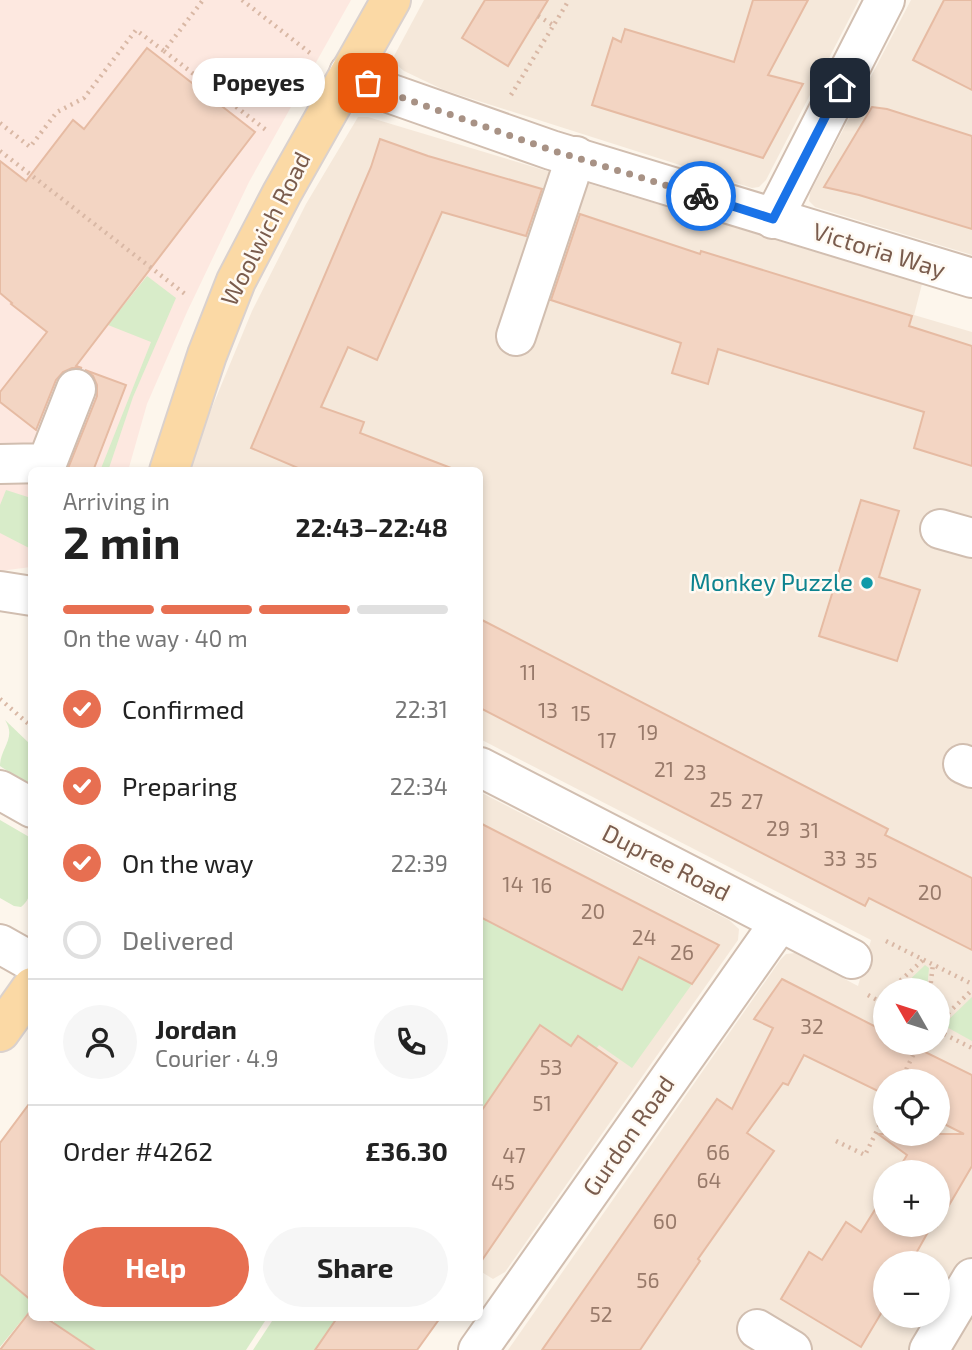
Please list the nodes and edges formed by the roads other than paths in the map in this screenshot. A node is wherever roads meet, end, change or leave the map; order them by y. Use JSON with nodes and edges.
{"nodes":[{"id":1,"x":391,"y":0,"type":"edge"},
{"id":2,"x":882,"y":1,"type":"edge"},
{"id":3,"x":349,"y":73,"type":"junction"},
{"id":4,"x":576,"y":156,"type":"junction"},
{"id":5,"x":773,"y":219,"type":"junction"},
{"id":6,"x":972,"y":278,"type":"edge"},
{"id":7,"x":516,"y":336,"type":"dead end"},
{"id":8,"x":76,"y":389,"type":"dead end"},
{"id":9,"x":0,"y":464,"type":"edge"},
{"id":10,"x":170,"y":467,"type":"edge"},
{"id":11,"x":0,"y":591,"type":"edge"},
{"id":12,"x":28,"y":595,"type":"edge"},
{"id":13,"x":483,"y":769,"type":"edge"},
{"id":14,"x":0,"y":790,"type":"edge"},
{"id":15,"x":28,"y":806,"type":"edge"},
{"id":16,"x":780,"y":922,"type":"junction"},
{"id":17,"x":0,"y":944,"type":"edge"},
{"id":18,"x":867,"y":948,"type":"road end"},
{"id":19,"x":28,"y":983,"type":"edge"},
{"id":20,"x":28,"y":989,"type":"edge"},
{"id":21,"x":0,"y":1032,"type":"edge"},
{"id":22,"x":972,"y":1278,"type":"edge"},
{"id":23,"x":491,"y":1309,"type":"edge"},
{"id":24,"x":757,"y":1329,"type":"dead end"},
{"id":25,"x":478,"y":1350,"type":"edge"},
{"id":26,"x":792,"y":1350,"type":"edge"},
{"id":27,"x":929,"y":1350,"type":"edge"}],
"edges":[{"from":1,"to":3,"type":"main road","name":"Woolwich Road"},
{"from":2,"to":5,"type":"street"},
{"from":3,"to":4,"type":"street","name":"Victoria Way"},
{"from":3,"to":10,"type":"main road","name":"Woolwich Road"},
{"from":4,"to":5,"type":"street","name":"Victoria Way"},
{"from":4,"to":7,"type":"street"},
{"from":5,"to":6,"type":"street","name":"Victoria Way"},
{"from":8,"to":9,"type":"street"},
{"from":11,"to":12,"type":"street"},
{"from":13,"to":16,"type":"street","name":"Dupree Road"},
{"from":14,"to":15,"type":"street"},
{"from":16,"to":18,"type":"street","name":"Dupree Road"},
{"from":16,"to":23,"type":"street","name":"Gurdon Road"},
{"from":17,"to":19,"type":"street"},
{"from":20,"to":21,"type":"main road"},
{"from":22,"to":27,"type":"street"},
{"from":23,"to":25,"type":"street","name":"Gurdon Road"},
{"from":24,"to":26,"type":"street"}]}
